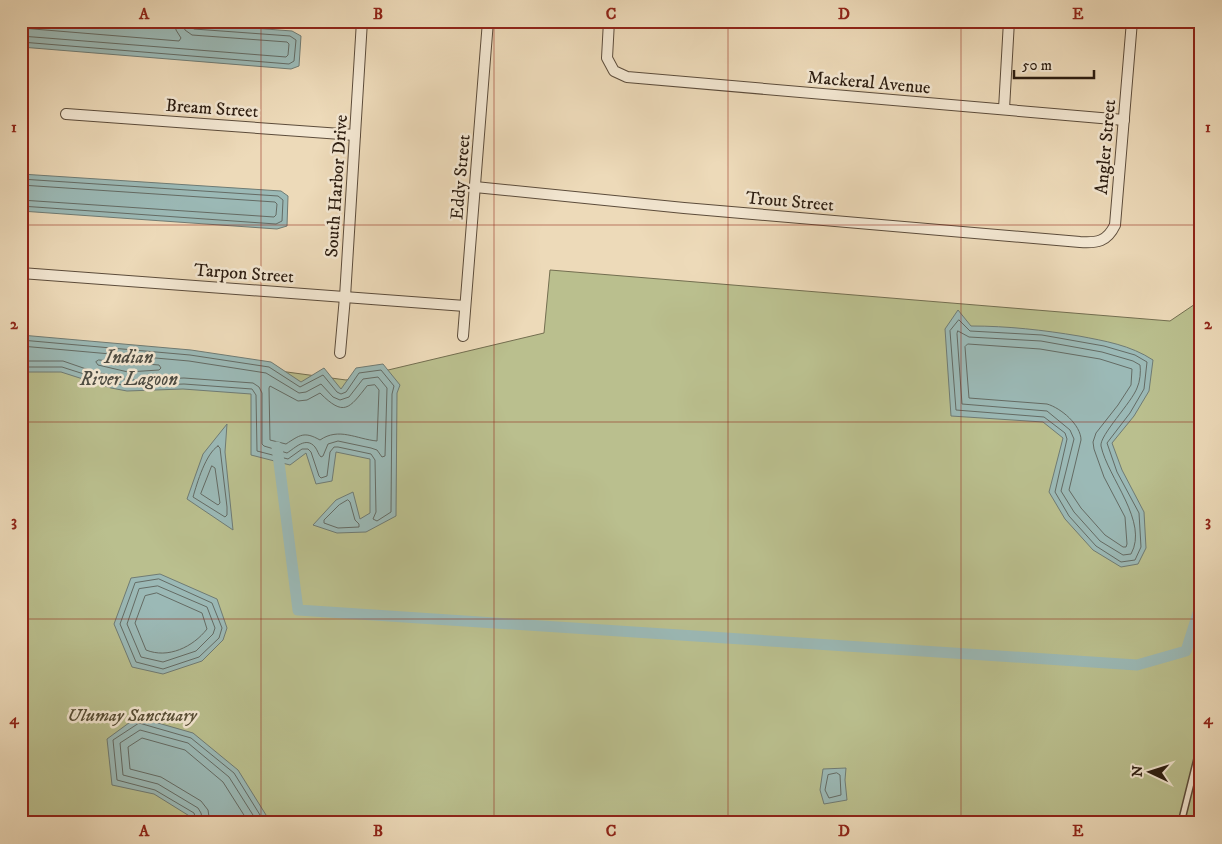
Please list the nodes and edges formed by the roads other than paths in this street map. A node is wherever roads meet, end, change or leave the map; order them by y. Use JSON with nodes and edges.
{"nodes":[{"id":1,"x":362,"y":21,"type":"edge"},
{"id":2,"x":488,"y":21,"type":"edge"},
{"id":3,"x":609,"y":21,"type":"edge"},
{"id":4,"x":1009,"y":21,"type":"edge"},
{"id":5,"x":1132,"y":21,"type":"edge"},
{"id":6,"x":1004,"y":109,"type":"junction"},
{"id":7,"x":66,"y":114,"type":"dead end"},
{"id":8,"x":1124,"y":120,"type":"junction"},
{"id":9,"x":355,"y":134,"type":"junction"},
{"id":10,"x":475,"y":187,"type":"junction"},
{"id":11,"x":1102,"y":240,"type":"joint"},
{"id":12,"x":21,"y":273,"type":"edge"},
{"id":13,"x":345,"y":297,"type":"junction"},
{"id":14,"x":465,"y":306,"type":"junction"},
{"id":15,"x":464,"y":336,"type":"dead end"},
{"id":16,"x":340,"y":353,"type":"dead end"},
{"id":17,"x":1201,"y":743,"type":"edge"},
{"id":18,"x":1182,"y":823,"type":"edge"}],
"edges":[{"from":1,"to":9,"type":"street","name":"South Harbor Drive"},
{"from":2,"to":10,"type":"street","name":"Eddy Street"},
{"from":3,"to":6,"type":"street","name":"Mackeral Avenue"},
{"from":4,"to":6,"type":"street"},
{"from":5,"to":8,"type":"street","name":"Angler Street"},
{"from":6,"to":8,"type":"street","name":"Mackeral Avenue"},
{"from":7,"to":9,"type":"street","name":"Bream Street"},
{"from":8,"to":11,"type":"street","name":"Angler Street"},
{"from":9,"to":13,"type":"street","name":"South Harbor Drive"},
{"from":10,"to":11,"type":"street","name":"Trout Street"},
{"from":10,"to":14,"type":"street","name":"Eddy Street"},
{"from":12,"to":13,"type":"street","name":"Tarpon Street"},
{"from":13,"to":14,"type":"street","name":"Tarpon Street"},
{"from":13,"to":16,"type":"street","name":"South Harbor Drive"},
{"from":14,"to":15,"type":"street","name":"Eddy Street"},
{"from":17,"to":18,"type":"lane"}]}
